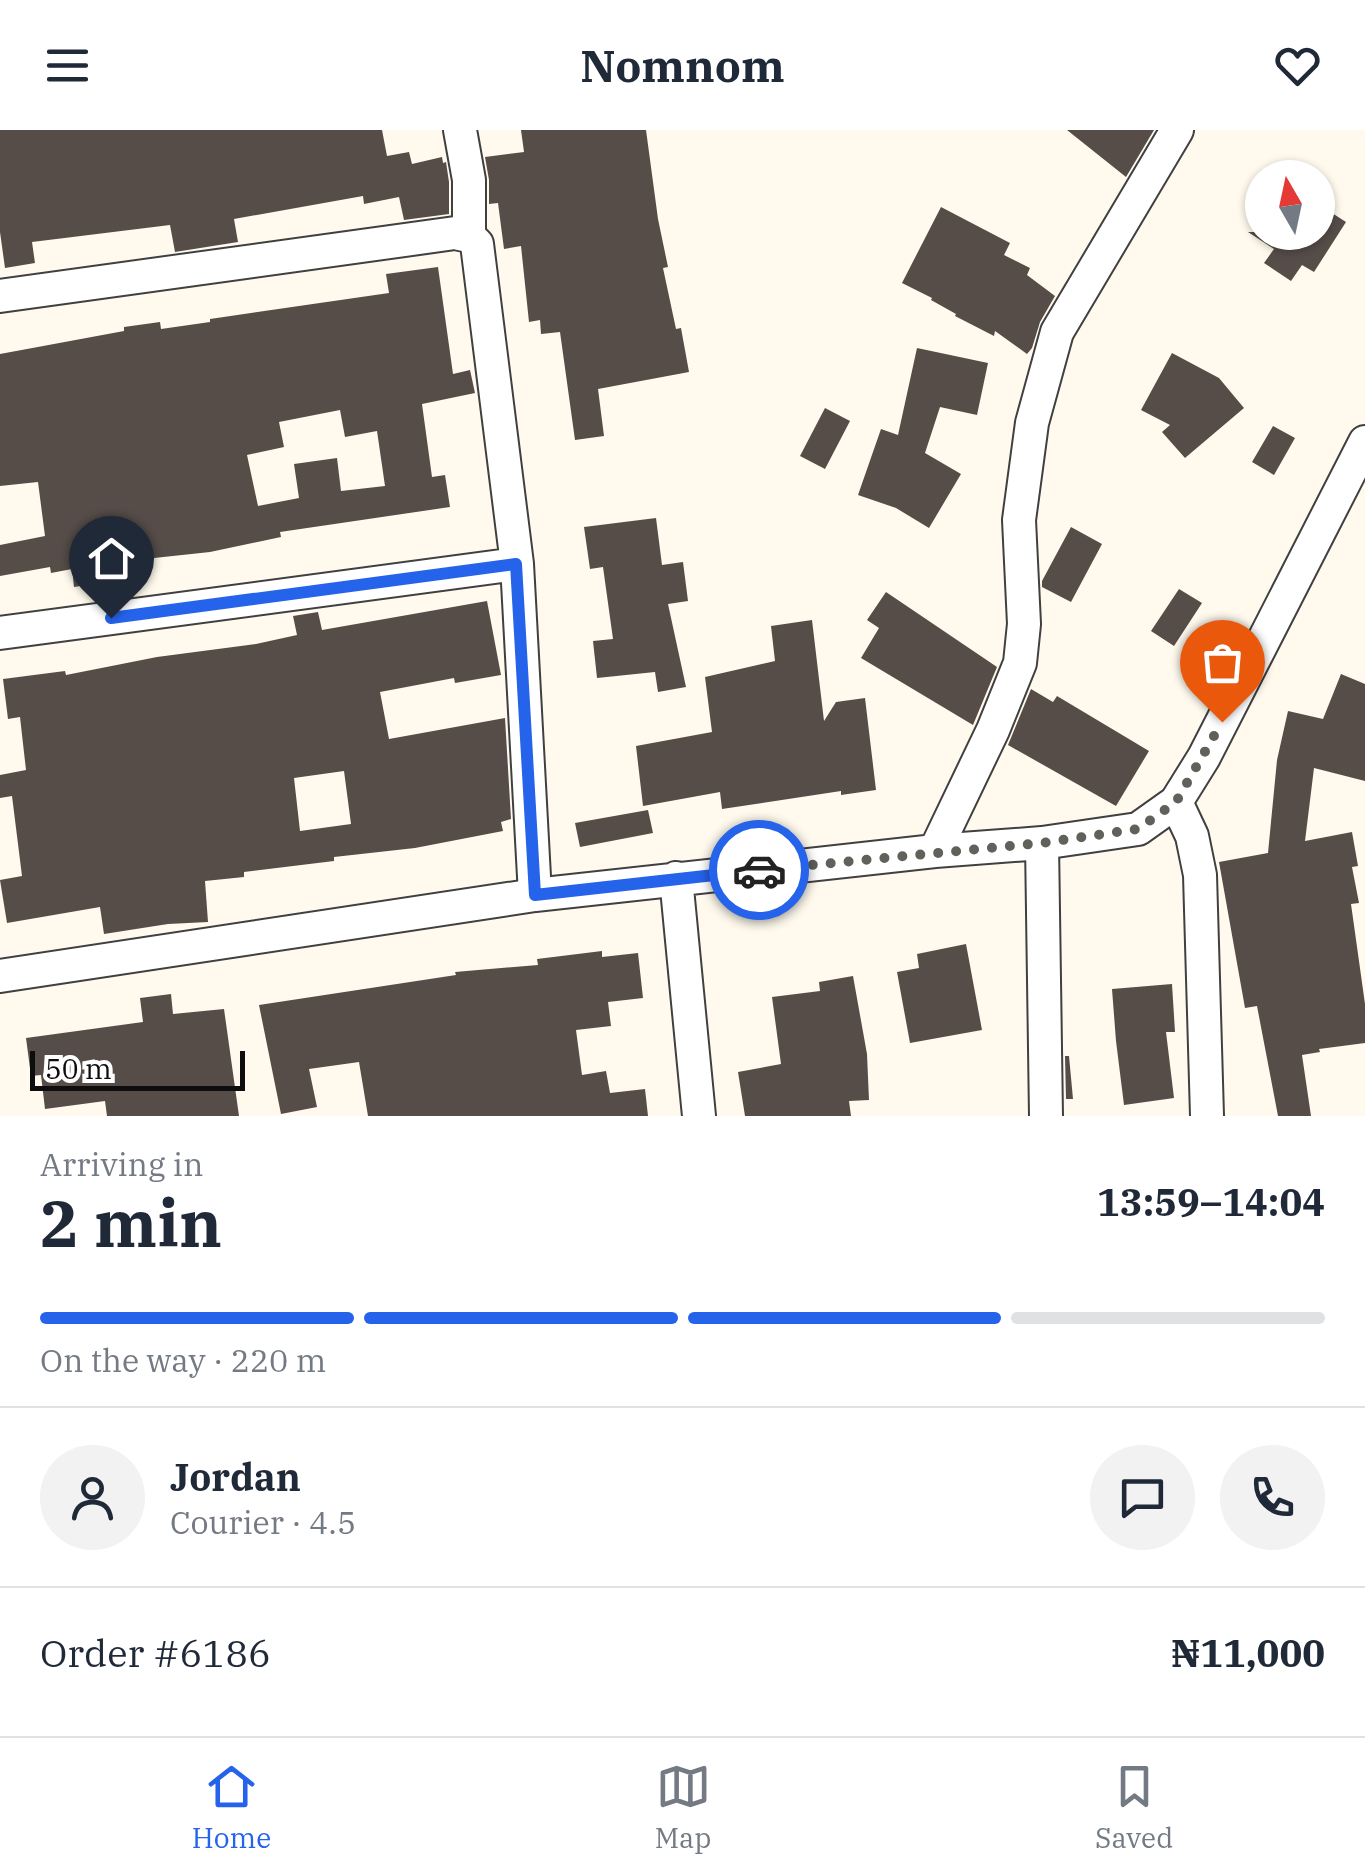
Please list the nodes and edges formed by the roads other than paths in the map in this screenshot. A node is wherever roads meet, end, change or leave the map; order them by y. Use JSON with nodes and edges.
{"nodes":[{"id":1,"x":460,"y":130,"type":"edge"},
{"id":2,"x":1177,"y":130,"type":"edge"},
{"id":3,"x":468,"y":236,"type":"junction"},
{"id":4,"x":0,"y":296,"type":"edge"},
{"id":5,"x":1365,"y":442,"type":"edge"},
{"id":6,"x":516,"y":564,"type":"junction"},
{"id":7,"x":0,"y":633,"type":"edge"},
{"id":8,"x":1176,"y":802,"type":"junction"},
{"id":9,"x":1042,"y":843,"type":"junction"},
{"id":10,"x":935,"y":851,"type":"junction"},
{"id":11,"x":676,"y":878,"type":"junction"},
{"id":12,"x":535,"y":895,"type":"junction"},
{"id":13,"x":0,"y":976,"type":"edge"},
{"id":14,"x":699,"y":1116,"type":"edge"},
{"id":15,"x":1046,"y":1116,"type":"edge"},
{"id":16,"x":1206,"y":1116,"type":"edge"}],
"edges":[{"from":1,"to":3,"type":"street"},
{"from":2,"to":10,"type":"street"},
{"from":3,"to":4,"type":"street"},
{"from":3,"to":6,"type":"street"},
{"from":5,"to":8,"type":"street"},
{"from":6,"to":7,"type":"street"},
{"from":6,"to":12,"type":"street"},
{"from":8,"to":9,"type":"street"},
{"from":8,"to":16,"type":"street"},
{"from":9,"to":10,"type":"street"},
{"from":9,"to":15,"type":"street"},
{"from":10,"to":11,"type":"street"},
{"from":11,"to":12,"type":"street"},
{"from":11,"to":14,"type":"street"},
{"from":12,"to":13,"type":"street"}]}
